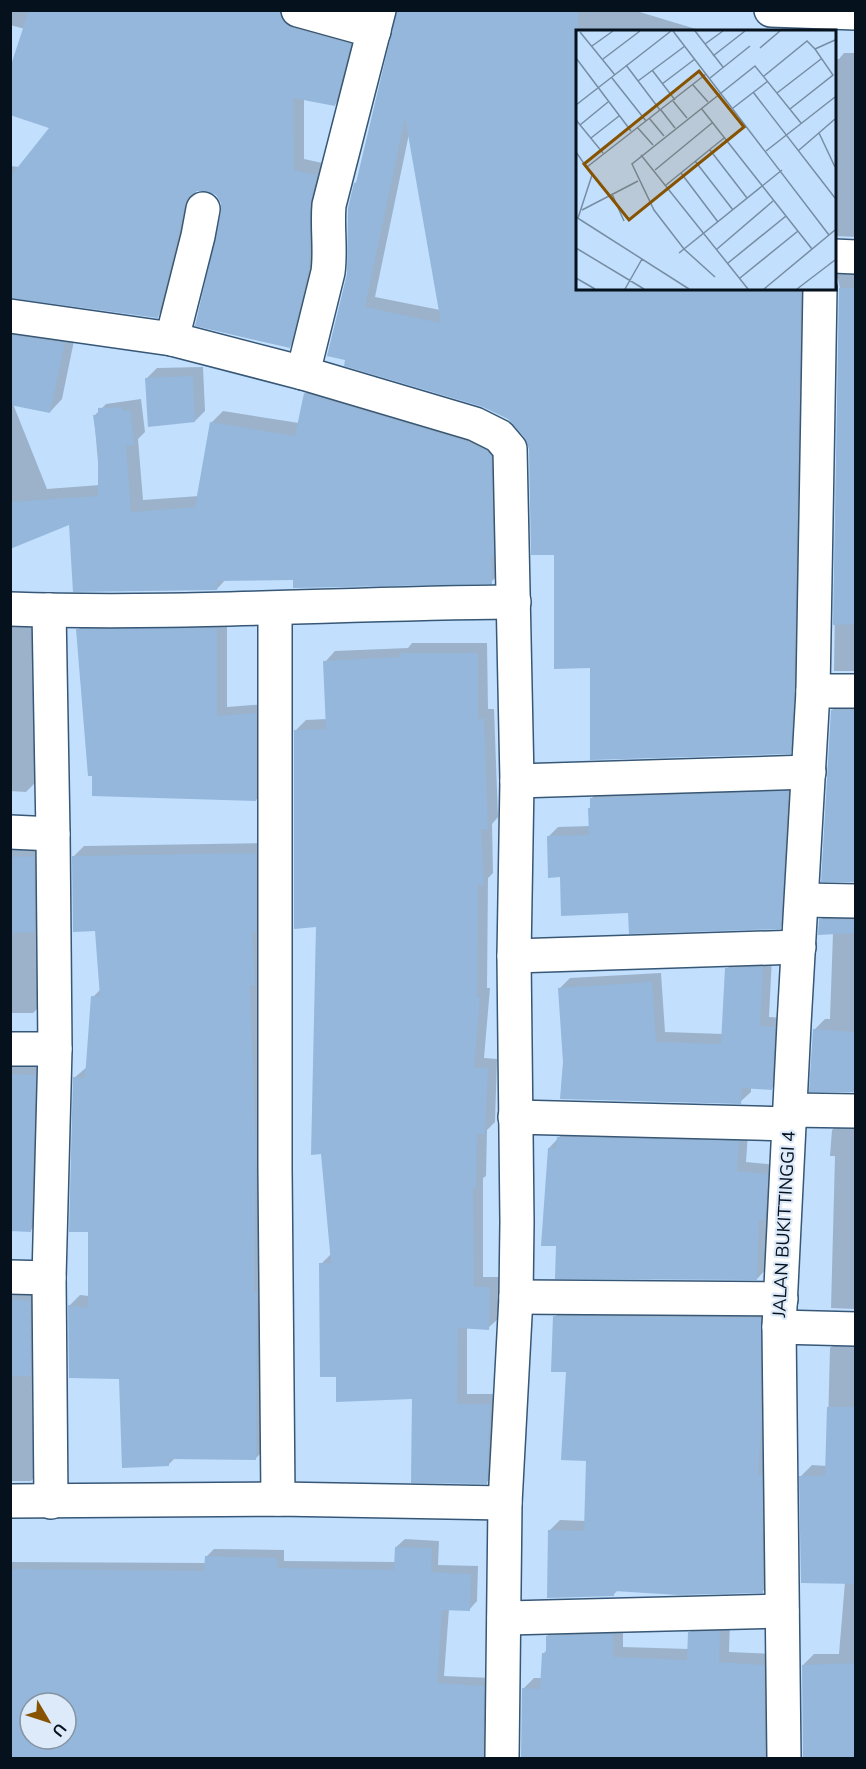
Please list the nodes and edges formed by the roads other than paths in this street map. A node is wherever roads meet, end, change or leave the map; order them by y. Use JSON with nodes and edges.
{"nodes":[{"id":1,"x":298,"y":10,"type":"edge"},
{"id":2,"x":771,"y":10,"type":"edge"},
{"id":3,"x":855,"y":13,"type":"edge"},
{"id":4,"x":377,"y":21,"type":"edge"},
{"id":5,"x":813,"y":22,"type":"edge"},
{"id":6,"x":202,"y":209,"type":"dead end"},
{"id":7,"x":836,"y":256,"type":"edge"},
{"id":8,"x":855,"y":257,"type":"edge"},
{"id":9,"x":820,"y":290,"type":"edge"},
{"id":10,"x":10,"y":316,"type":"edge"},
{"id":11,"x":172,"y":339,"type":"junction"},
{"id":12,"x":303,"y":373,"type":"junction"},
{"id":13,"x":514,"y":602,"type":"junction"},
{"id":14,"x":10,"y":609,"type":"edge"},
{"id":15,"x":275,"y":609,"type":"junction"},
{"id":16,"x":49,"y":610,"type":"junction"},
{"id":17,"x":813,"y":691,"type":"junction"},
{"id":18,"x":855,"y":691,"type":"edge"},
{"id":19,"x":809,"y":772,"type":"junction"},
{"id":20,"x":517,"y":782,"type":"junction"},
{"id":21,"x":10,"y":832,"type":"edge"},
{"id":22,"x":53,"y":834,"type":"junction"},
{"id":23,"x":802,"y":900,"type":"junction"},
{"id":24,"x":855,"y":901,"type":"edge"},
{"id":25,"x":799,"y":947,"type":"junction"},
{"id":26,"x":514,"y":956,"type":"junction"},
{"id":27,"x":10,"y":1049,"type":"edge"},
{"id":28,"x":55,"y":1049,"type":"junction"},
{"id":29,"x":855,"y":1111,"type":"edge"},
{"id":30,"x":515,"y":1117,"type":"junction"},
{"id":31,"x":789,"y":1117,"type":"junction"},
{"id":32,"x":10,"y":1277,"type":"edge"},
{"id":33,"x":49,"y":1278,"type":"junction"},
{"id":34,"x":516,"y":1297,"type":"junction"},
{"id":35,"x":780,"y":1313,"type":"junction"},
{"id":36,"x":855,"y":1329,"type":"edge"},
{"id":37,"x":278,"y":1499,"type":"junction"},
{"id":38,"x":10,"y":1501,"type":"edge"},
{"id":39,"x":51,"y":1502,"type":"junction"},
{"id":40,"x":505,"y":1503,"type":"junction"},
{"id":41,"x":782,"y":1611,"type":"junction"},
{"id":42,"x":504,"y":1618,"type":"junction"},
{"id":43,"x":502,"y":1758,"type":"edge"},
{"id":44,"x":784,"y":1758,"type":"edge"}],
"edges":[{"from":1,"to":4,"type":"street"},
{"from":2,"to":5,"type":"street"},
{"from":3,"to":5,"type":"street"},
{"from":4,"to":12,"type":"street"},
{"from":6,"to":11,"type":"street"},
{"from":7,"to":8,"type":"street"},
{"from":9,"to":17,"type":"street","name":"JALAN BUKITTINGGI 4"},
{"from":10,"to":11,"type":"street"},
{"from":11,"to":12,"type":"street"},
{"from":12,"to":13,"type":"street"},
{"from":13,"to":15,"type":"street"},
{"from":13,"to":20,"type":"street"},
{"from":14,"to":16,"type":"street"},
{"from":15,"to":16,"type":"street"},
{"from":15,"to":37,"type":"street"},
{"from":16,"to":22,"type":"street"},
{"from":17,"to":18,"type":"street"},
{"from":17,"to":19,"type":"street","name":"JALAN BUKITTINGGI 4"},
{"from":19,"to":20,"type":"street"},
{"from":19,"to":23,"type":"street","name":"JALAN BUKITTINGGI 4"},
{"from":20,"to":26,"type":"street"},
{"from":21,"to":22,"type":"street"},
{"from":22,"to":28,"type":"street"},
{"from":23,"to":24,"type":"street"},
{"from":23,"to":25,"type":"street","name":"JALAN BUKITTINGGI 4"},
{"from":25,"to":26,"type":"street"},
{"from":25,"to":31,"type":"street","name":"JALAN BUKITTINGGI 4"},
{"from":26,"to":30,"type":"street"},
{"from":27,"to":28,"type":"street"},
{"from":28,"to":33,"type":"street"},
{"from":29,"to":31,"type":"street"},
{"from":30,"to":31,"type":"street"},
{"from":30,"to":34,"type":"street"},
{"from":31,"to":35,"type":"street","name":"JALAN BUKITTINGGI 4"},
{"from":32,"to":33,"type":"street"},
{"from":33,"to":39,"type":"street"},
{"from":34,"to":35,"type":"street"},
{"from":34,"to":40,"type":"street"},
{"from":35,"to":36,"type":"street"},
{"from":35,"to":41,"type":"street","name":"JALAN BUKITTINGGI 4"},
{"from":37,"to":39,"type":"street"},
{"from":37,"to":40,"type":"street"},
{"from":38,"to":39,"type":"street"},
{"from":40,"to":42,"type":"street"},
{"from":41,"to":42,"type":"street"},
{"from":41,"to":44,"type":"street","name":"JALAN BUKITTINGGI 4"},
{"from":42,"to":43,"type":"street"}]}
